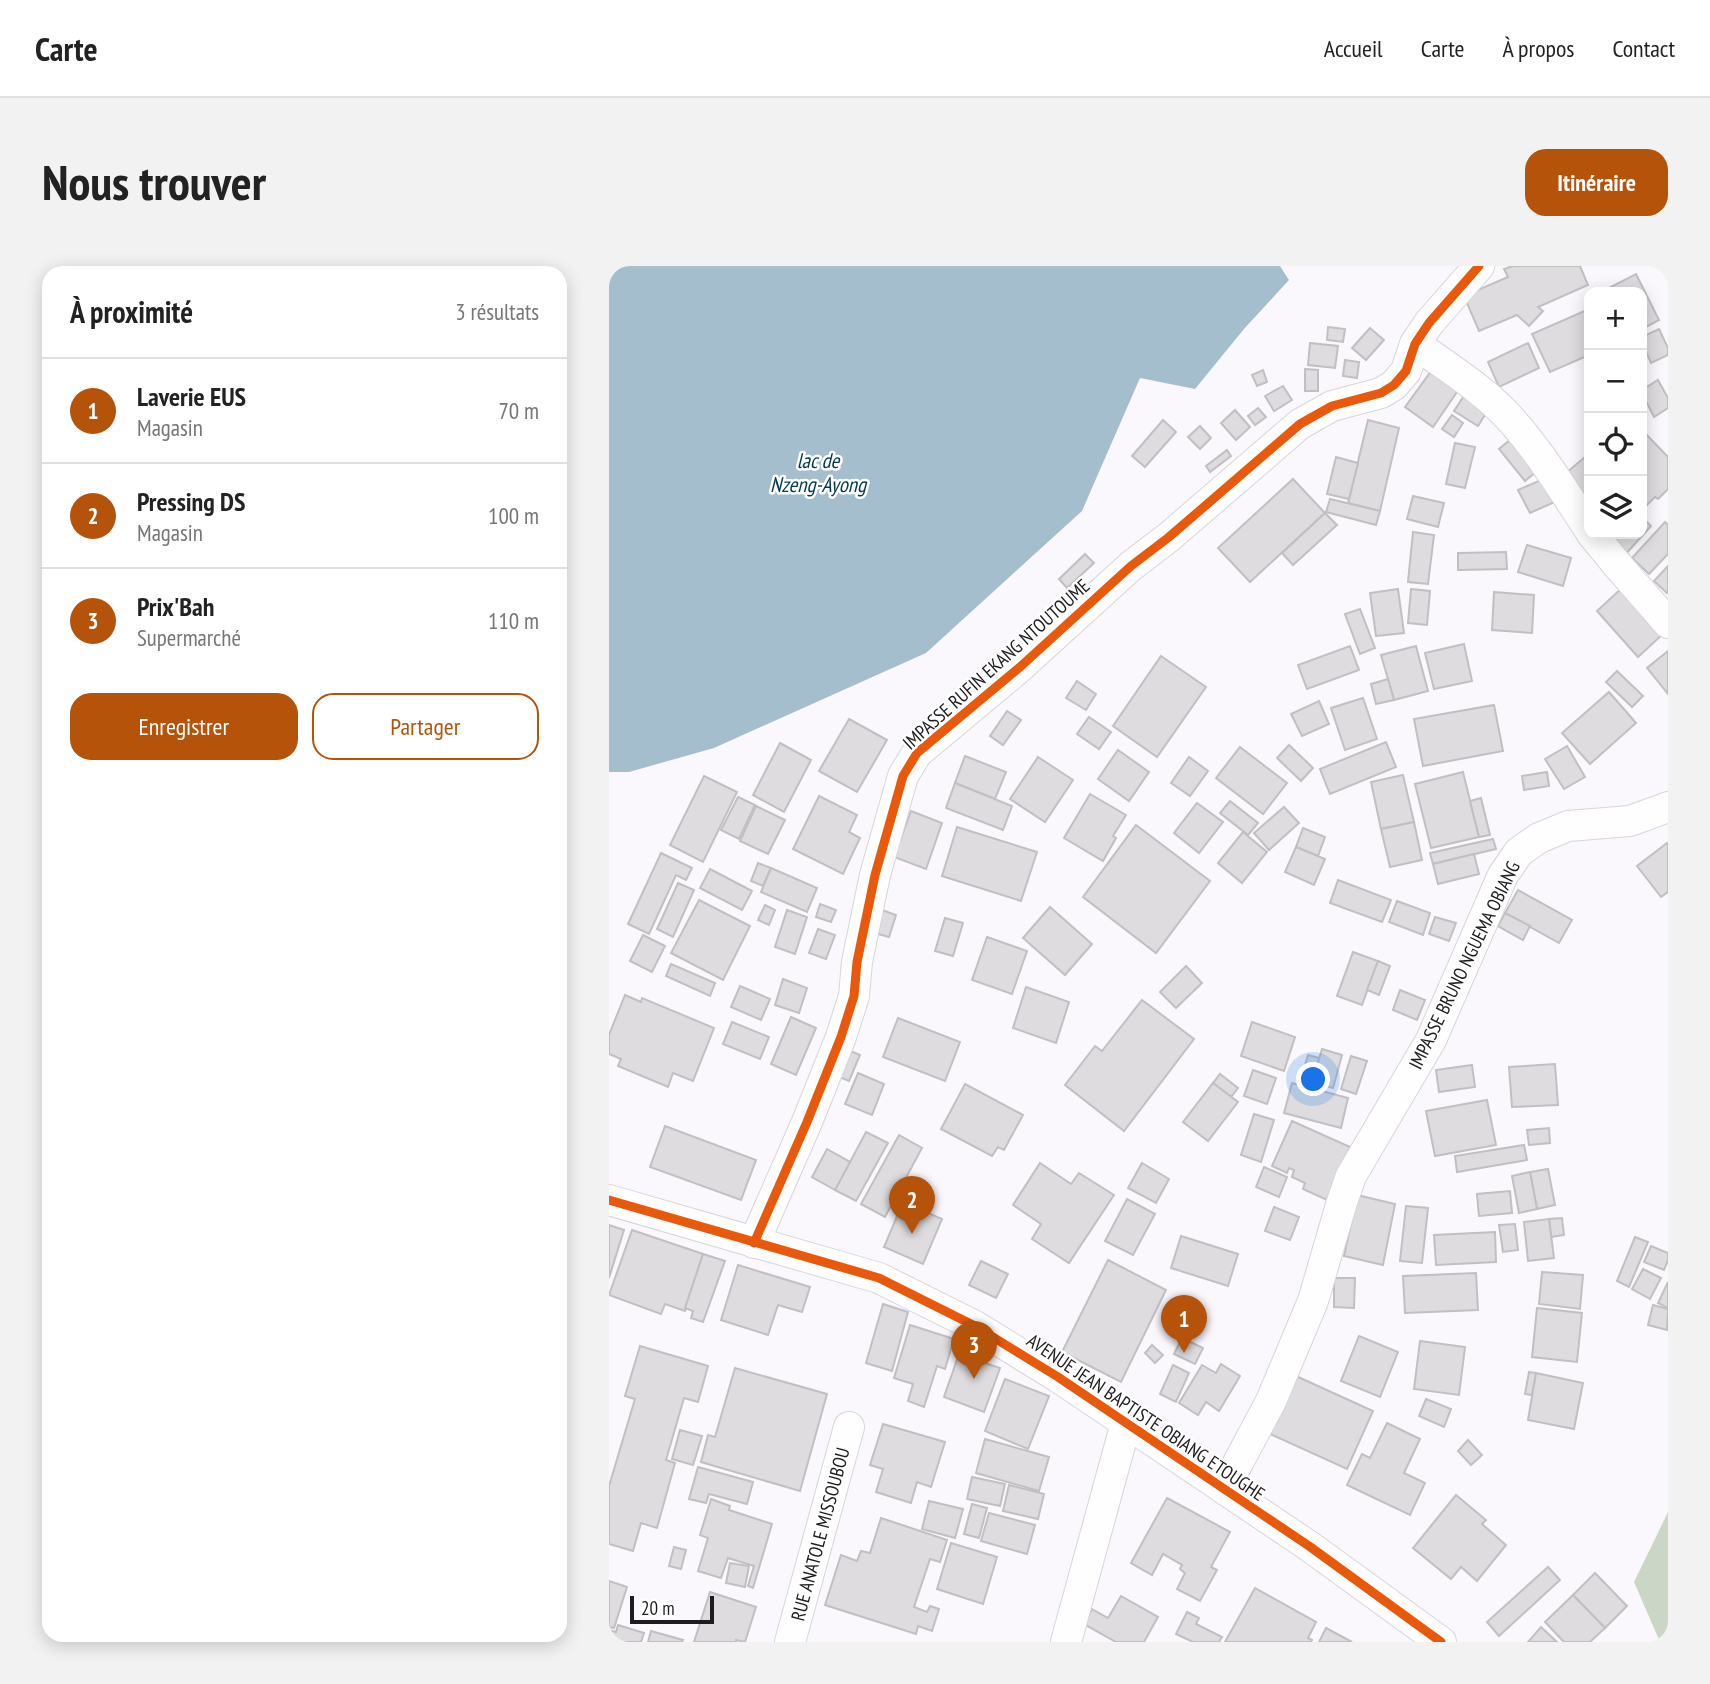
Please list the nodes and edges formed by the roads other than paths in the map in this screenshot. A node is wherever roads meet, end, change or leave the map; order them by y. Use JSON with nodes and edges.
{"nodes":[{"id":1,"x":1479,"y":266,"type":"edge"},
{"id":2,"x":1415,"y":344,"type":"junction"},
{"id":3,"x":1584,"y":521,"type":"edge"},
{"id":4,"x":1596,"y":539,"type":"edge"},
{"id":5,"x":1668,"y":623,"type":"edge"},
{"id":6,"x":1668,"y":807,"type":"edge"},
{"id":7,"x":609,"y":1200,"type":"edge"},
{"id":8,"x":754,"y":1243,"type":"junction"},
{"id":9,"x":1126,"y":1423,"type":"junction"},
{"id":10,"x":849,"y":1427,"type":"dead end"},
{"id":11,"x":1224,"y":1489,"type":"junction"},
{"id":12,"x":790,"y":1642,"type":"edge"},
{"id":13,"x":1066,"y":1642,"type":"edge"},
{"id":14,"x":1441,"y":1642,"type":"edge"}],
"edges":[{"from":1,"to":2,"type":"street","name":"IMPASSE RUFIN EKANG NTOUTOUME"},
{"from":2,"to":3,"type":"street"},
{"from":2,"to":8,"type":"street","name":"IMPASSE RUFIN EKANG NTOUTOUME"},
{"from":4,"to":5,"type":"street"},
{"from":6,"to":11,"type":"street","name":"IMPASSE BRUNO NGUEMA OBIANG"},
{"from":7,"to":8,"type":"street","name":"AVENUE JEAN BAPTISTE OBIANG ETOUGHE"},
{"from":8,"to":9,"type":"street","name":"AVENUE JEAN BAPTISTE OBIANG ETOUGHE"},
{"from":9,"to":11,"type":"street","name":"AVENUE JEAN BAPTISTE OBIANG ETOUGHE"},
{"from":9,"to":13,"type":"street"},
{"from":10,"to":12,"type":"street","name":"RUE ANATOLE MISSOUBOU"},
{"from":11,"to":14,"type":"street","name":"AVENUE JEAN BAPTISTE OBIANG ETOUGHE"}]}
